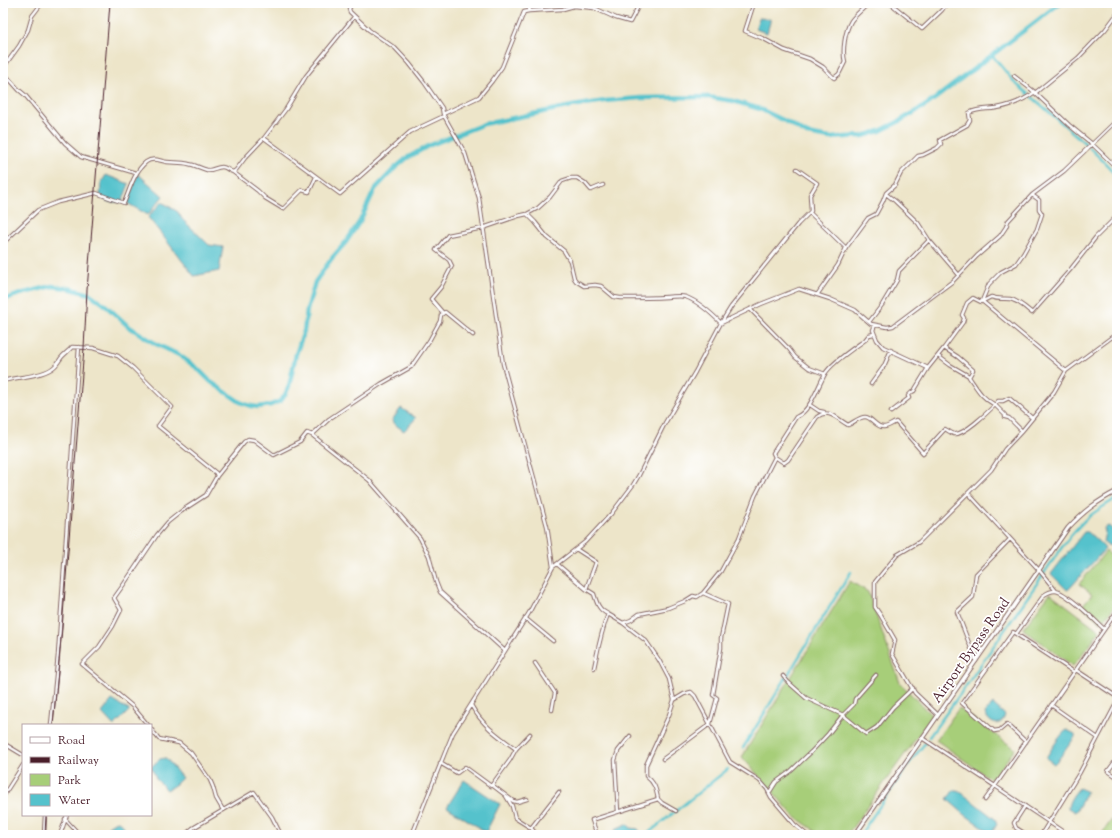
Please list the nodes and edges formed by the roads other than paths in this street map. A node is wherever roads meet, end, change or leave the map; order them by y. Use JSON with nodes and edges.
{"nodes":[{"id":1,"x":42,"y":3,"type":"edge"},
{"id":2,"x":352,"y":3,"type":"edge"},
{"id":3,"x":530,"y":3,"type":"edge"},
{"id":4,"x":640,"y":3,"type":"edge"},
{"id":5,"x":754,"y":3,"type":"edge"},
{"id":6,"x":869,"y":3,"type":"edge"},
{"id":7,"x":890,"y":3,"type":"edge"},
{"id":8,"x":947,"y":3,"type":"edge"},
{"id":9,"x":529,"y":11,"type":"junction"},
{"id":10,"x":1117,"y":14,"type":"edge"},
{"id":11,"x":354,"y":17,"type":"junction"},
{"id":12,"x":3,"y":68,"type":"edge"},
{"id":13,"x":3,"y":72,"type":"edge"},
{"id":14,"x":1014,"y":76,"type":"dead end"},
{"id":15,"x":1035,"y":92,"type":"junction"},
{"id":16,"x":443,"y":115,"type":"junction"},
{"id":17,"x":1117,"y":120,"type":"edge"},
{"id":18,"x":264,"y":138,"type":"junction"},
{"id":19,"x":1091,"y":144,"type":"junction"},
{"id":20,"x":1117,"y":168,"type":"edge"},
{"id":21,"x":797,"y":169,"type":"dead end"},
{"id":22,"x":233,"y":172,"type":"junction"},
{"id":23,"x":136,"y":173,"type":"junction"},
{"id":24,"x":316,"y":177,"type":"junction"},
{"id":25,"x":603,"y":185,"type":"dead end"},
{"id":26,"x":886,"y":193,"type":"junction"},
{"id":27,"x":1032,"y":195,"type":"junction"},
{"id":28,"x":810,"y":213,"type":"junction"},
{"id":29,"x":528,"y":214,"type":"junction"},
{"id":30,"x":1117,"y":216,"type":"edge"},
{"id":31,"x":483,"y":228,"type":"junction"},
{"id":32,"x":929,"y":240,"type":"junction"},
{"id":33,"x":3,"y":243,"type":"edge"},
{"id":34,"x":846,"y":248,"type":"junction"},
{"id":35,"x":959,"y":275,"type":"junction"},
{"id":36,"x":817,"y":295,"type":"junction"},
{"id":37,"x":982,"y":301,"type":"junction"},
{"id":38,"x":750,"y":309,"type":"junction"},
{"id":39,"x":443,"y":314,"type":"junction"},
{"id":40,"x":868,"y":322,"type":"junction"},
{"id":41,"x":721,"y":323,"type":"junction"},
{"id":42,"x":875,"y":325,"type":"junction"},
{"id":43,"x":874,"y":334,"type":"junction"},
{"id":44,"x":473,"y":335,"type":"dead end"},
{"id":45,"x":1117,"y":340,"type":"edge"},
{"id":46,"x":79,"y":347,"type":"junction"},
{"id":47,"x":944,"y":348,"type":"junction"},
{"id":48,"x":891,"y":350,"type":"junction"},
{"id":49,"x":938,"y":356,"type":"junction"},
{"id":50,"x":928,"y":368,"type":"junction"},
{"id":51,"x":1066,"y":371,"type":"junction"},
{"id":52,"x":825,"y":374,"type":"junction"},
{"id":53,"x":970,"y":377,"type":"junction"},
{"id":54,"x":3,"y":381,"type":"edge"},
{"id":55,"x":871,"y":384,"type":"dead end"},
{"id":56,"x":810,"y":405,"type":"junction"},
{"id":57,"x":995,"y":405,"type":"junction"},
{"id":58,"x":891,"y":412,"type":"dead end"},
{"id":59,"x":827,"y":413,"type":"junction"},
{"id":60,"x":1032,"y":418,"type":"junction"},
{"id":61,"x":1022,"y":431,"type":"junction"},
{"id":62,"x":312,"y":435,"type":"junction"},
{"id":63,"x":775,"y":457,"type":"junction"},
{"id":64,"x":217,"y":476,"type":"junction"},
{"id":65,"x":1117,"y":491,"type":"edge"},
{"id":66,"x":968,"y":493,"type":"junction"},
{"id":67,"x":1010,"y":539,"type":"junction"},
{"id":68,"x":576,"y":549,"type":"junction"},
{"id":69,"x":557,"y":564,"type":"junction"},
{"id":70,"x":553,"y":567,"type":"junction"},
{"id":71,"x":1039,"y":570,"type":"junction"},
{"id":72,"x":586,"y":589,"type":"junction"},
{"id":73,"x":1056,"y":591,"type":"junction"},
{"id":74,"x":703,"y":593,"type":"junction"},
{"id":75,"x":1117,"y":611,"type":"edge"},
{"id":76,"x":608,"y":614,"type":"junction"},
{"id":77,"x":525,"y":618,"type":"junction"},
{"id":78,"x":623,"y":623,"type":"junction"},
{"id":79,"x":1104,"y":629,"type":"junction"},
{"id":80,"x":1016,"y":634,"type":"junction"},
{"id":81,"x":553,"y":641,"type":"dead end"},
{"id":82,"x":505,"y":651,"type":"junction"},
{"id":83,"x":976,"y":661,"type":"junction"},
{"id":84,"x":535,"y":663,"type":"dead end"},
{"id":85,"x":594,"y":668,"type":"dead end"},
{"id":86,"x":1075,"y":671,"type":"junction"},
{"id":87,"x":876,"y":675,"type":"dead end"},
{"id":88,"x":783,"y":676,"type":"dead end"},
{"id":89,"x":913,"y":688,"type":"junction"},
{"id":90,"x":1117,"y":697,"type":"edge"},
{"id":91,"x":674,"y":700,"type":"junction"},
{"id":92,"x":1117,"y":702,"type":"edge"},
{"id":93,"x":471,"y":705,"type":"junction"},
{"id":94,"x":1051,"y":705,"type":"junction"},
{"id":95,"x":552,"y":710,"type":"dead end"},
{"id":96,"x":843,"y":715,"type":"junction"},
{"id":97,"x":938,"y":715,"type":"junction"},
{"id":98,"x":51,"y":724,"type":"edge"},
{"id":99,"x":147,"y":724,"type":"edge"},
{"id":100,"x":710,"y":724,"type":"junction"},
{"id":101,"x":152,"y":730,"type":"edge"},
{"id":102,"x":530,"y":734,"type":"dead end"},
{"id":103,"x":630,"y":736,"type":"dead end"},
{"id":104,"x":922,"y":738,"type":"junction"},
{"id":105,"x":1098,"y":738,"type":"junction"},
{"id":106,"x":1026,"y":742,"type":"junction"},
{"id":107,"x":3,"y":743,"type":"edge"},
{"id":108,"x":516,"y":749,"type":"junction"},
{"id":109,"x":22,"y":754,"type":"edge"},
{"id":110,"x":663,"y":759,"type":"dead end"},
{"id":111,"x":1117,"y":759,"type":"edge"},
{"id":112,"x":440,"y":763,"type":"junction"},
{"id":113,"x":22,"y":766,"type":"edge"},
{"id":114,"x":1117,"y":777,"type":"edge"},
{"id":115,"x":492,"y":785,"type":"junction"},
{"id":116,"x":995,"y":786,"type":"junction"},
{"id":117,"x":559,"y":792,"type":"dead end"},
{"id":118,"x":769,"y":793,"type":"junction"},
{"id":119,"x":506,"y":796,"type":"junction"},
{"id":120,"x":3,"y":797,"type":"edge"},
{"id":121,"x":527,"y":799,"type":"dead end"},
{"id":122,"x":658,"y":799,"type":"junction"},
{"id":123,"x":985,"y":800,"type":"dead end"},
{"id":124,"x":1025,"y":806,"type":"junction"},
{"id":125,"x":223,"y":810,"type":"junction"},
{"id":126,"x":676,"y":810,"type":"dead end"},
{"id":127,"x":618,"y":812,"type":"junction"},
{"id":128,"x":45,"y":816,"type":"edge"},
{"id":129,"x":66,"y":816,"type":"edge"},
{"id":130,"x":65,"y":819,"type":"junction"},
{"id":131,"x":1049,"y":822,"type":"junction"},
{"id":132,"x":531,"y":828,"type":"junction"},
{"id":133,"x":44,"y":835,"type":"edge"},
{"id":134,"x":60,"y":835,"type":"edge"},
{"id":135,"x":79,"y":835,"type":"edge"},
{"id":136,"x":185,"y":835,"type":"edge"},
{"id":137,"x":281,"y":835,"type":"edge"},
{"id":138,"x":412,"y":835,"type":"edge"},
{"id":139,"x":537,"y":835,"type":"edge"},
{"id":140,"x":597,"y":835,"type":"edge"},
{"id":141,"x":807,"y":835,"type":"edge"},
{"id":142,"x":855,"y":835,"type":"edge"},
{"id":143,"x":1027,"y":835,"type":"edge"},
{"id":144,"x":1041,"y":835,"type":"edge"},
{"id":145,"x":1068,"y":835,"type":"edge"}],
"edges":[{"from":1,"to":12,"type":"street"},
{"from":2,"to":11,"type":"street"},
{"from":3,"to":9,"type":"street"},
{"from":4,"to":9,"type":"street"},
{"from":5,"to":6,"type":"street"},
{"from":7,"to":8,"type":"street"},
{"from":9,"to":16,"type":"street"},
{"from":10,"to":15,"type":"street"},
{"from":11,"to":16,"type":"street"},
{"from":11,"to":18,"type":"street"},
{"from":13,"to":23,"type":"street"},
{"from":14,"to":15,"type":"street"},
{"from":15,"to":19,"type":"street"},
{"from":15,"to":26,"type":"street"},
{"from":16,"to":24,"type":"street"},
{"from":16,"to":31,"type":"street"},
{"from":17,"to":19,"type":"street"},
{"from":18,"to":22,"type":"street"},
{"from":18,"to":24,"type":"street"},
{"from":19,"to":20,"type":"street"},
{"from":19,"to":27,"type":"street"},
{"from":21,"to":28,"type":"street"},
{"from":22,"to":23,"type":"street"},
{"from":22,"to":24,"type":"street"},
{"from":23,"to":33,"type":"street"},
{"from":25,"to":29,"type":"street"},
{"from":26,"to":32,"type":"street"},
{"from":26,"to":34,"type":"street"},
{"from":27,"to":35,"type":"street"},
{"from":27,"to":37,"type":"street"},
{"from":28,"to":34,"type":"street"},
{"from":28,"to":41,"type":"street"},
{"from":29,"to":31,"type":"street"},
{"from":29,"to":41,"type":"street"},
{"from":30,"to":37,"type":"street"},
{"from":31,"to":39,"type":"street"},
{"from":31,"to":70,"type":"street"},
{"from":32,"to":35,"type":"street"},
{"from":32,"to":40,"type":"street"},
{"from":34,"to":36,"type":"street"},
{"from":35,"to":42,"type":"street"},
{"from":36,"to":38,"type":"street"},
{"from":36,"to":40,"type":"street"},
{"from":37,"to":47,"type":"street"},
{"from":37,"to":51,"type":"street"},
{"from":38,"to":41,"type":"street"},
{"from":38,"to":52,"type":"street"},
{"from":39,"to":44,"type":"street"},
{"from":39,"to":62,"type":"street"},
{"from":40,"to":42,"type":"street"},
{"from":41,"to":68,"type":"street"},
{"from":42,"to":43,"type":"street"},
{"from":43,"to":48,"type":"street"},
{"from":43,"to":52,"type":"street"},
{"from":45,"to":51,"type":"street"},
{"from":46,"to":54,"type":"street"},
{"from":46,"to":64,"type":"street"},
{"from":46,"to":98,"type":"street"},
{"from":47,"to":49,"type":"street"},
{"from":47,"to":53,"type":"street"},
{"from":48,"to":50,"type":"street"},
{"from":48,"to":55,"type":"street"},
{"from":49,"to":50,"type":"street"},
{"from":49,"to":53,"type":"street"},
{"from":50,"to":58,"type":"street"},
{"from":51,"to":60,"type":"street"},
{"from":52,"to":56,"type":"street"},
{"from":53,"to":57,"type":"street"},
{"from":56,"to":59,"type":"street"},
{"from":56,"to":63,"type":"street"},
{"from":57,"to":59,"type":"street"},
{"from":57,"to":60,"type":"street"},
{"from":57,"to":61,"type":"street"},
{"from":59,"to":63,"type":"street"},
{"from":60,"to":61,"type":"street"},
{"from":61,"to":66,"type":"street"},
{"from":62,"to":64,"type":"street"},
{"from":62,"to":82,"type":"street"},
{"from":63,"to":74,"type":"street"},
{"from":64,"to":99,"type":"street"},
{"from":65,"to":71,"type":"street","name":"Airport Bypass Road"},
{"from":66,"to":67,"type":"street"},
{"from":66,"to":89,"type":"street"},
{"from":67,"to":71,"type":"street"},
{"from":67,"to":83,"type":"street"},
{"from":68,"to":69,"type":"street"},
{"from":68,"to":72,"type":"street"},
{"from":69,"to":70,"type":"street"},
{"from":69,"to":72,"type":"street"},
{"from":70,"to":77,"type":"street"},
{"from":71,"to":73,"type":"street"},
{"from":71,"to":83,"type":"street","name":"Airport Bypass Road"},
{"from":72,"to":76,"type":"street"},
{"from":73,"to":79,"type":"street"},
{"from":73,"to":80,"type":"street"},
{"from":74,"to":78,"type":"street"},
{"from":74,"to":100,"type":"street"},
{"from":75,"to":79,"type":"street"},
{"from":76,"to":78,"type":"street"},
{"from":76,"to":85,"type":"street"},
{"from":77,"to":81,"type":"street"},
{"from":77,"to":82,"type":"street"},
{"from":78,"to":91,"type":"street"},
{"from":79,"to":86,"type":"street"},
{"from":80,"to":86,"type":"street"},
{"from":80,"to":106,"type":"street"},
{"from":82,"to":93,"type":"street"},
{"from":83,"to":97,"type":"street","name":"Airport Bypass Road"},
{"from":84,"to":95,"type":"street"},
{"from":86,"to":90,"type":"street"},
{"from":86,"to":94,"type":"street"},
{"from":87,"to":96,"type":"street"},
{"from":88,"to":96,"type":"street"},
{"from":89,"to":96,"type":"street"},
{"from":89,"to":97,"type":"street"},
{"from":91,"to":100,"type":"street"},
{"from":91,"to":122,"type":"street"},
{"from":92,"to":105,"type":"street"},
{"from":93,"to":108,"type":"street"},
{"from":93,"to":112,"type":"street"},
{"from":94,"to":105,"type":"street"},
{"from":94,"to":106,"type":"street"},
{"from":96,"to":118,"type":"street"},
{"from":97,"to":104,"type":"street","name":"Airport Bypass Road"},
{"from":100,"to":110,"type":"street"},
{"from":100,"to":118,"type":"street"},
{"from":101,"to":125,"type":"street"},
{"from":102,"to":108,"type":"street"},
{"from":103,"to":127,"type":"street"},
{"from":104,"to":116,"type":"street"},
{"from":104,"to":142,"type":"street","name":"Airport Bypass Road"},
{"from":105,"to":131,"type":"street"},
{"from":106,"to":116,"type":"street"},
{"from":107,"to":109,"type":"street"},
{"from":108,"to":115,"type":"street"},
{"from":111,"to":114,"type":"street"},
{"from":112,"to":115,"type":"street"},
{"from":112,"to":138,"type":"street"},
{"from":113,"to":120,"type":"street"},
{"from":115,"to":119,"type":"street"},
{"from":116,"to":123,"type":"street"},
{"from":116,"to":124,"type":"street"},
{"from":117,"to":132,"type":"street"},
{"from":118,"to":141,"type":"street"},
{"from":119,"to":121,"type":"street"},
{"from":119,"to":132,"type":"street"},
{"from":122,"to":126,"type":"street"},
{"from":122,"to":127,"type":"street"},
{"from":124,"to":131,"type":"street"},
{"from":124,"to":143,"type":"street"},
{"from":125,"to":136,"type":"street"},
{"from":125,"to":137,"type":"street"},
{"from":127,"to":140,"type":"street"},
{"from":128,"to":133,"type":"street"},
{"from":129,"to":130,"type":"street"},
{"from":130,"to":134,"type":"street"},
{"from":130,"to":135,"type":"street"},
{"from":131,"to":144,"type":"street"},
{"from":131,"to":145,"type":"street"},
{"from":132,"to":139,"type":"street"}]}
